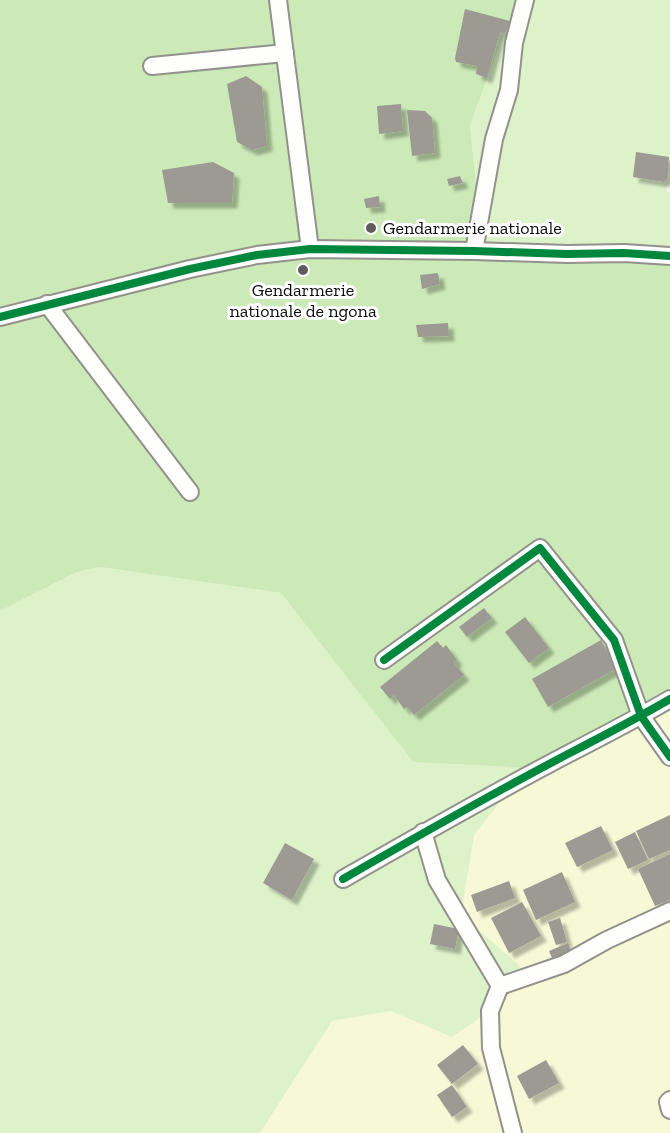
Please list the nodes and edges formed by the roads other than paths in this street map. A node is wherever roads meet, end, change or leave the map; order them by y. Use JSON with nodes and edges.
{"nodes":[{"id":1,"x":278,"y":0,"type":"edge"},
{"id":2,"x":525,"y":0,"type":"edge"},
{"id":3,"x":285,"y":53,"type":"junction"},
{"id":4,"x":152,"y":66,"type":"dead end"},
{"id":5,"x":310,"y":249,"type":"junction"},
{"id":6,"x":474,"y":251,"type":"junction"},
{"id":7,"x":670,"y":256,"type":"edge"},
{"id":8,"x":47,"y":304,"type":"junction"},
{"id":9,"x":0,"y":317,"type":"edge"},
{"id":10,"x":190,"y":492,"type":"dead end"},
{"id":11,"x":384,"y":660,"type":"dead end"},
{"id":12,"x":670,"y":699,"type":"edge"},
{"id":13,"x":641,"y":717,"type":"junction"},
{"id":14,"x":670,"y":757,"type":"edge"},
{"id":15,"x":423,"y":832,"type":"junction"},
{"id":16,"x":343,"y":879,"type":"dead end"},
{"id":17,"x":670,"y":911,"type":"edge"},
{"id":18,"x":500,"y":986,"type":"junction"},
{"id":19,"x":670,"y":1100,"type":"edge"},
{"id":20,"x":670,"y":1110,"type":"edge"},
{"id":21,"x":513,"y":1133,"type":"edge"}],
"edges":[{"from":1,"to":3,"type":"street"},
{"from":2,"to":6,"type":"street"},
{"from":3,"to":4,"type":"street"},
{"from":3,"to":5,"type":"street"},
{"from":5,"to":6,"type":"street"},
{"from":5,"to":8,"type":"street"},
{"from":6,"to":7,"type":"street"},
{"from":8,"to":9,"type":"street"},
{"from":8,"to":10,"type":"street"},
{"from":11,"to":13,"type":"street"},
{"from":12,"to":13,"type":"street"},
{"from":13,"to":14,"type":"street"},
{"from":13,"to":15,"type":"street"},
{"from":15,"to":16,"type":"street"},
{"from":15,"to":18,"type":"street"},
{"from":17,"to":18,"type":"street"},
{"from":18,"to":21,"type":"street"},
{"from":19,"to":20,"type":"street"}]}
